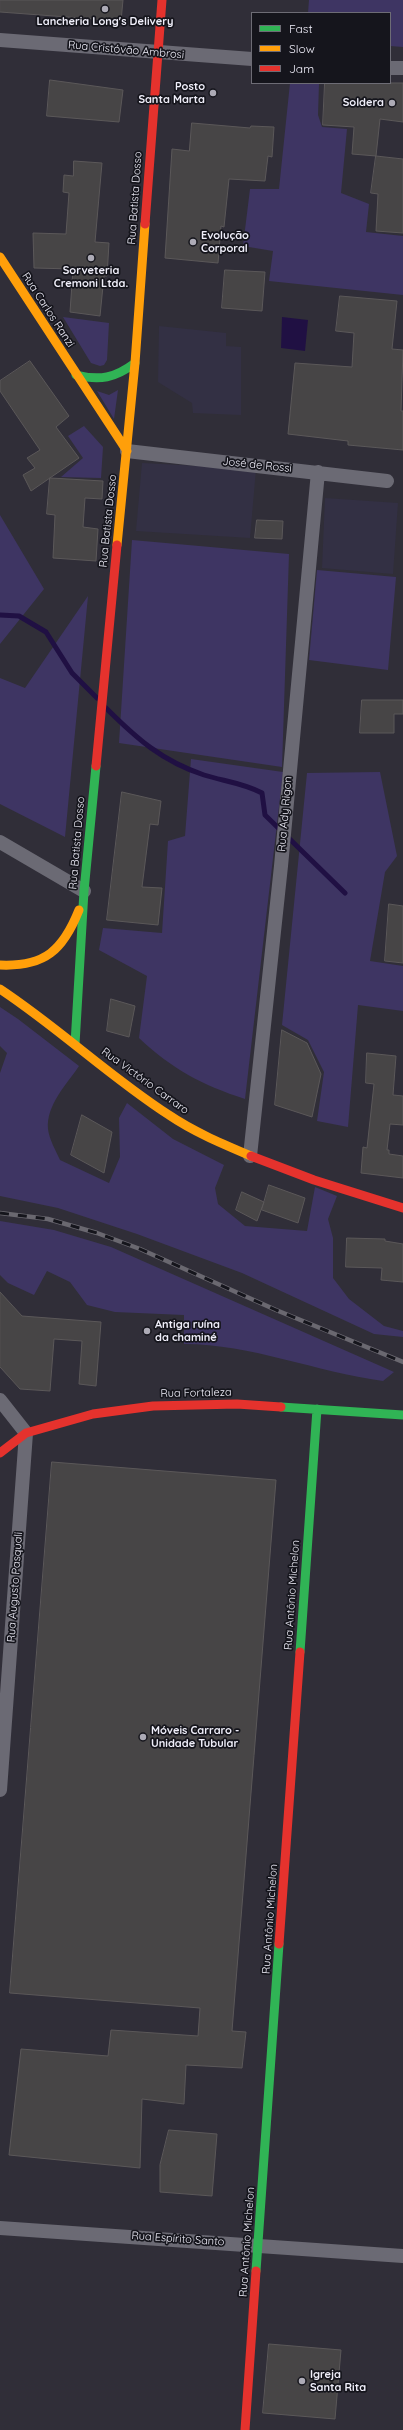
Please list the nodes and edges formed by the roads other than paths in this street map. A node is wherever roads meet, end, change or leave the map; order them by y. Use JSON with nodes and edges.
{"nodes":[{"id":1,"x":162,"y":0,"type":"edge"},
{"id":2,"x":0,"y":40,"type":"edge"},
{"id":3,"x":157,"y":53,"type":"junction"},
{"id":4,"x":251,"y":59,"type":"edge"},
{"id":5,"x":391,"y":68,"type":"edge"},
{"id":6,"x":403,"y":68,"type":"edge"},
{"id":7,"x":0,"y":257,"type":"edge"},
{"id":8,"x":135,"y":363,"type":"junction"},
{"id":9,"x":76,"y":375,"type":"junction"},
{"id":10,"x":127,"y":451,"type":"junction"},
{"id":11,"x":318,"y":472,"type":"junction"},
{"id":12,"x":387,"y":481,"type":"dead end"},
{"id":13,"x":0,"y":842,"type":"edge"},
{"id":14,"x":84,"y":896,"type":"junction"},
{"id":15,"x":0,"y":965,"type":"edge"},
{"id":16,"x":0,"y":989,"type":"edge"},
{"id":17,"x":75,"y":1044,"type":"junction"},
{"id":18,"x":250,"y":1156,"type":"junction"},
{"id":19,"x":403,"y":1208,"type":"edge"},
{"id":20,"x":0,"y":1400,"type":"edge"},
{"id":21,"x":317,"y":1409,"type":"junction"},
{"id":22,"x":403,"y":1415,"type":"edge"},
{"id":23,"x":26,"y":1433,"type":"junction"},
{"id":24,"x":0,"y":1452,"type":"edge"},
{"id":25,"x":3,"y":1719,"type":"edge"},
{"id":26,"x":0,"y":1790,"type":"edge"},
{"id":27,"x":0,"y":2228,"type":"edge"},
{"id":28,"x":259,"y":2244,"type":"junction"},
{"id":29,"x":403,"y":2256,"type":"edge"},
{"id":30,"x":245,"y":2430,"type":"edge"}],
"edges":[{"from":1,"to":3,"type":"main road","name":"Rua Batista Dosso"},
{"from":2,"to":3,"type":"street","name":"Rua Cristóvão Ambrosi"},
{"from":3,"to":4,"type":"street","name":"Rua Cristóvão Ambrosi"},
{"from":3,"to":8,"type":"main road","name":"Rua Batista Dosso"},
{"from":5,"to":6,"type":"street"},
{"from":7,"to":9,"type":"main road","name":"Rua Carlos Ranzi"},
{"from":8,"to":9,"type":"main road"},
{"from":8,"to":10,"type":"main road","name":"Rua Batista Dosso"},
{"from":9,"to":10,"type":"main road","name":"Rua Carlos Ranzi"},
{"from":10,"to":11,"type":"street","name":"José de Rossi"},
{"from":10,"to":14,"type":"main road","name":"Rua Batista Dosso"},
{"from":11,"to":12,"type":"street","name":"José de Rossi"},
{"from":11,"to":18,"type":"street","name":"Rua Ady Rigon"},
{"from":13,"to":14,"type":"street"},
{"from":14,"to":15,"type":"main road"},
{"from":14,"to":17,"type":"main road","name":"Rua Batista Dosso"},
{"from":16,"to":17,"type":"main road","name":"Rua Victório Carraro"},
{"from":17,"to":18,"type":"main road","name":"Rua Victório Carraro"},
{"from":18,"to":19,"type":"main road","name":"Rua Victório Carraro"},
{"from":20,"to":23,"type":"street"},
{"from":21,"to":22,"type":"main road","name":"Rua Fortaleza"},
{"from":21,"to":23,"type":"main road","name":"Rua Fortaleza"},
{"from":21,"to":28,"type":"main road","name":"Rua Antônio Michelon"},
{"from":23,"to":24,"type":"main road","name":"Rua Fortaleza"},
{"from":23,"to":25,"type":"street","name":"Rua Augusto Pasquali"},
{"from":25,"to":26,"type":"street","name":"Rua Augusto Pasquali"},
{"from":27,"to":28,"type":"street","name":"Rua Espírito Santo"},
{"from":28,"to":29,"type":"street","name":"Rua Espírito Santo"},
{"from":28,"to":30,"type":"main road","name":"Rua Antônio Michelon"}]}
